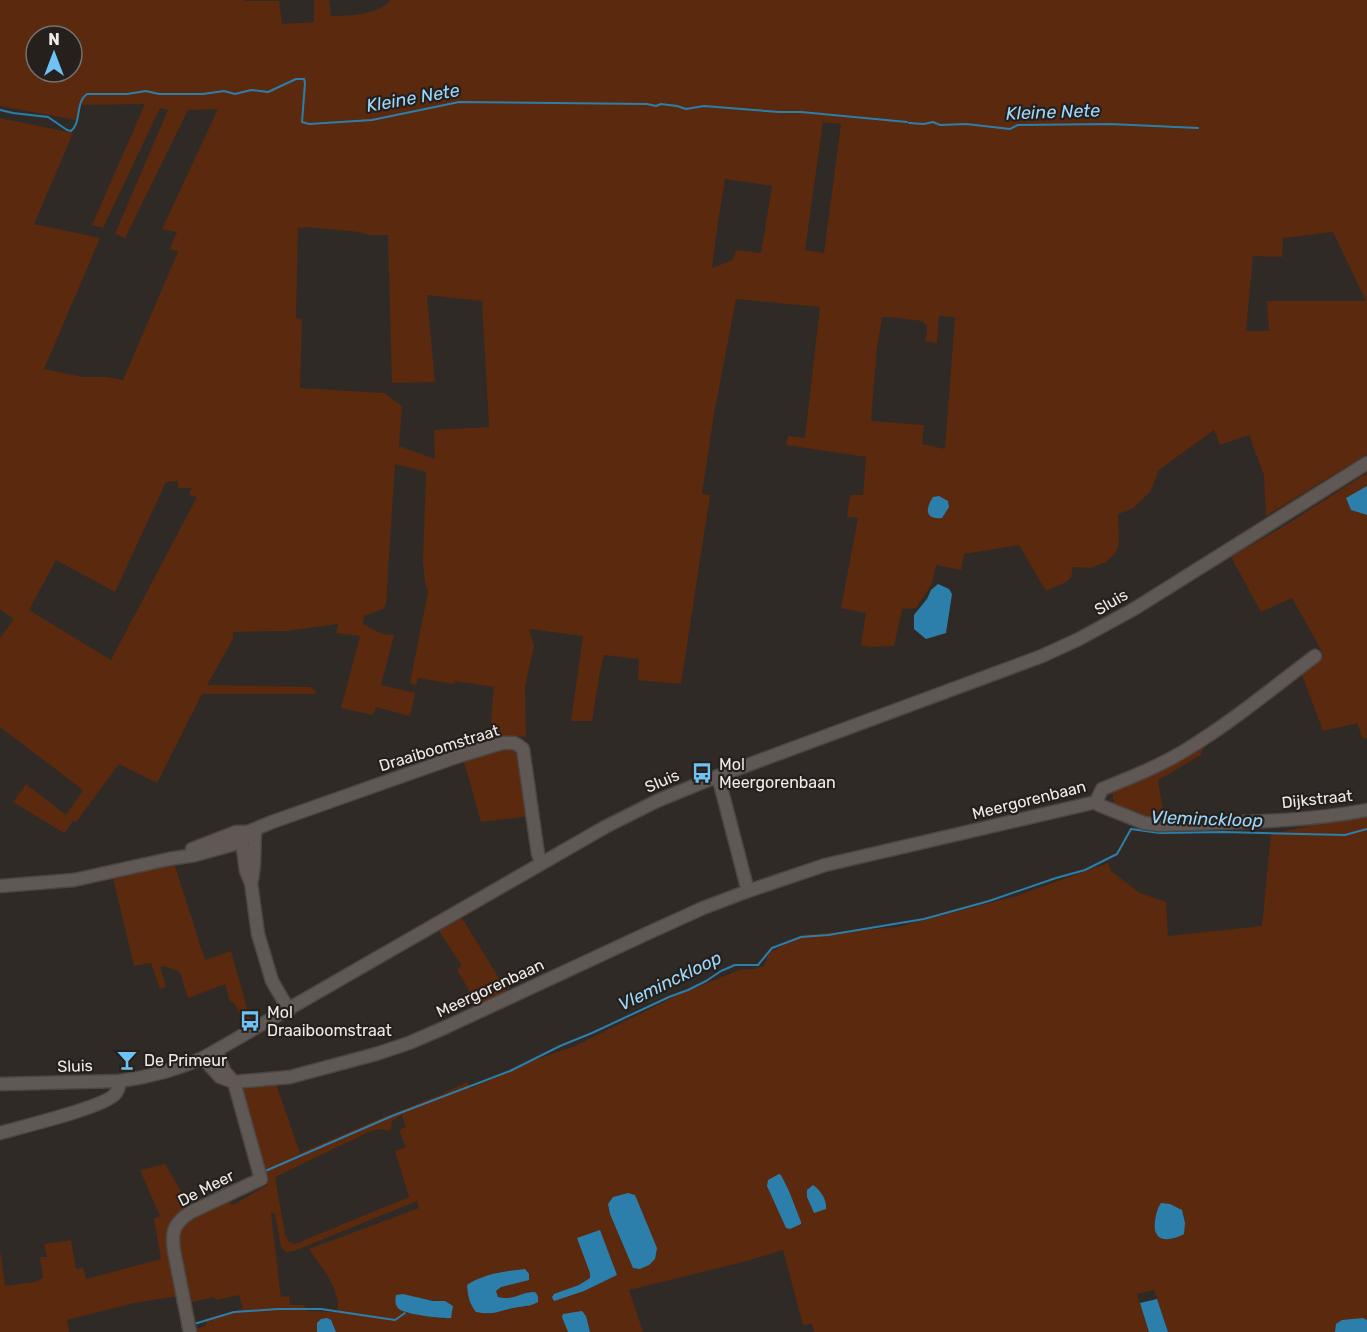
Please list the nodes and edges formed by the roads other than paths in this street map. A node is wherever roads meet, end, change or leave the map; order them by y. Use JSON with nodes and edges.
{"nodes":[{"id":1,"x":1367,"y":463,"type":"edge"},
{"id":2,"x":1315,"y":656,"type":"dead end"},
{"id":3,"x":718,"y":776,"type":"junction"},
{"id":4,"x":1096,"y":802,"type":"junction"},
{"id":5,"x":1367,"y":810,"type":"edge"},
{"id":6,"x":248,"y":835,"type":"junction"},
{"id":7,"x":542,"y":863,"type":"junction"},
{"id":8,"x":251,"y":883,"type":"junction"},
{"id":9,"x":0,"y":886,"type":"edge"},
{"id":10,"x":748,"y":891,"type":"junction"},
{"id":11,"x":289,"y":1010,"type":"junction"},
{"id":12,"x":217,"y":1051,"type":"junction"},
{"id":13,"x":203,"y":1058,"type":"junction"},
{"id":14,"x":120,"y":1081,"type":"junction"},
{"id":15,"x":234,"y":1082,"type":"junction"},
{"id":16,"x":0,"y":1084,"type":"edge"},
{"id":17,"x":0,"y":1133,"type":"edge"},
{"id":18,"x":190,"y":1332,"type":"edge"}],
"edges":[{"from":1,"to":3,"type":"street","name":"Sluis"},
{"from":2,"to":4,"type":"street","name":"Meergorenbaan"},
{"from":3,"to":7,"type":"street","name":"Sluis"},
{"from":3,"to":10,"type":"street"},
{"from":4,"to":5,"type":"street","name":"Dijkstraat"},
{"from":4,"to":10,"type":"street","name":"Meergorenbaan"},
{"from":6,"to":7,"type":"street","name":"Draaiboomstraat"},
{"from":6,"to":8,"type":"street"},
{"from":6,"to":8,"type":"street"},
{"from":6,"to":9,"type":"street","name":"Draaiboomstraat"},
{"from":7,"to":11,"type":"street","name":"Sluis"},
{"from":8,"to":11,"type":"street"},
{"from":10,"to":15,"type":"street","name":"Meergorenbaan"},
{"from":11,"to":12,"type":"street","name":"Sluis"},
{"from":12,"to":13,"type":"street","name":"Sluis"},
{"from":12,"to":15,"type":"street"},
{"from":13,"to":14,"type":"street","name":"Sluis"},
{"from":13,"to":15,"type":"street"},
{"from":14,"to":16,"type":"street","name":"Sluis"},
{"from":14,"to":17,"type":"street"},
{"from":15,"to":18,"type":"street","name":"De Meer"}]}
